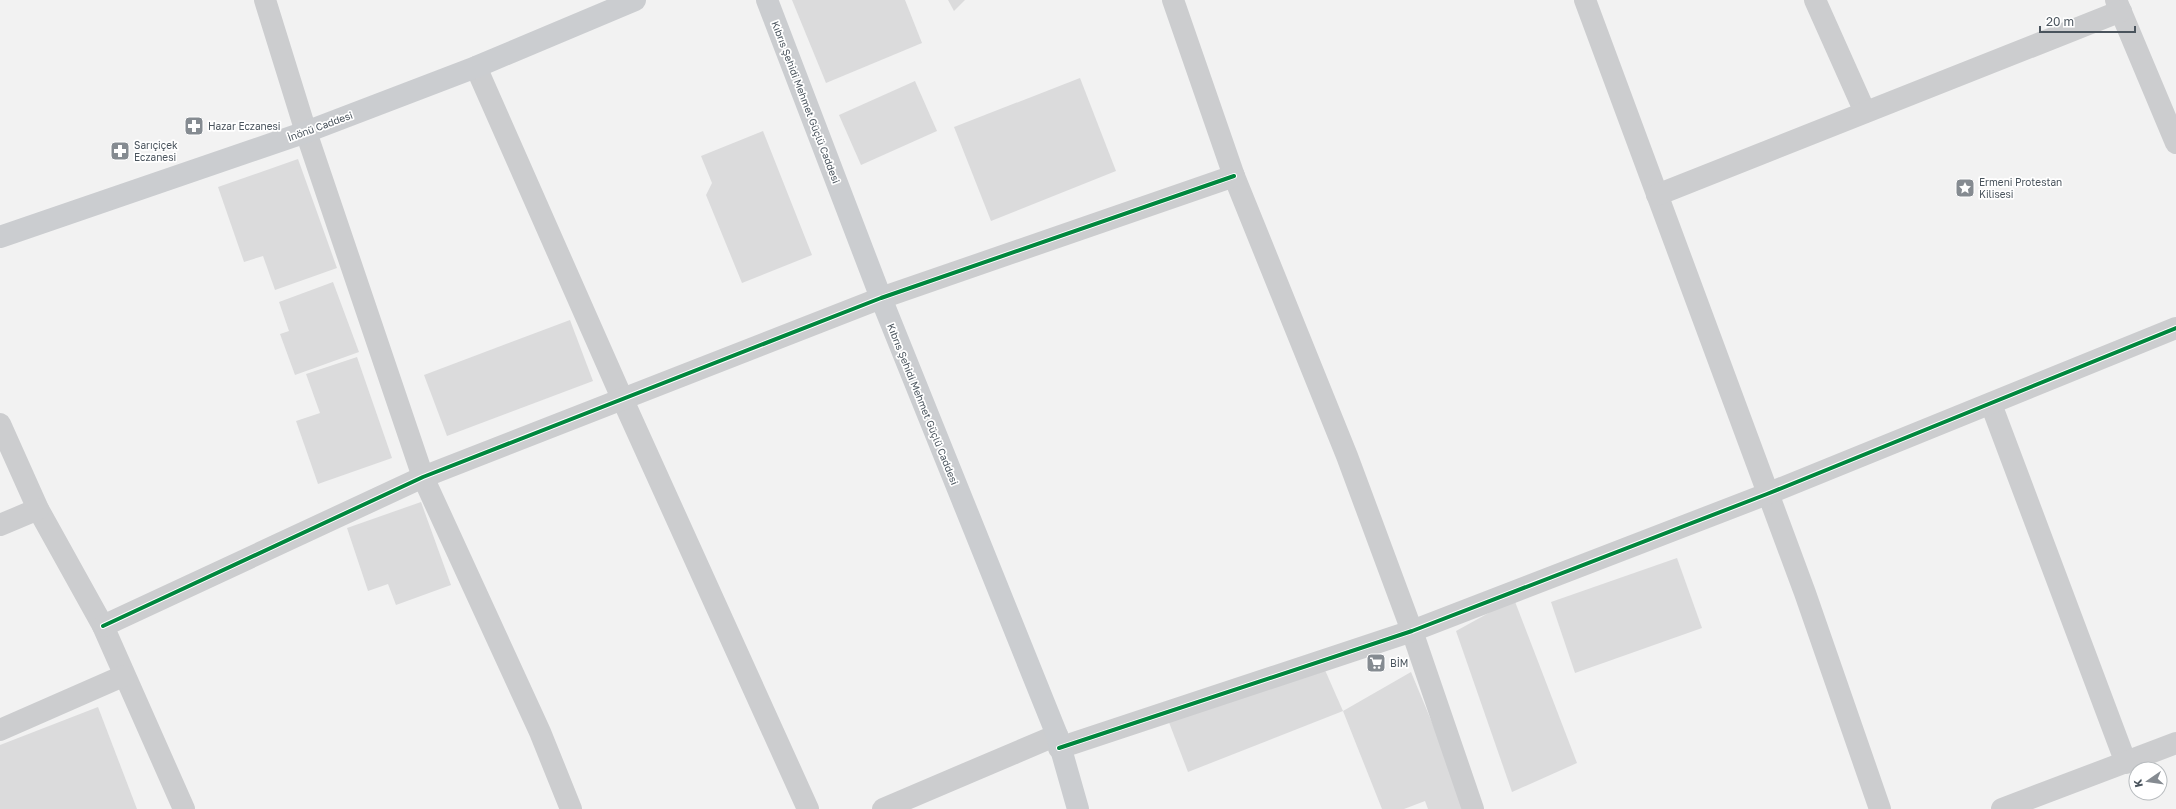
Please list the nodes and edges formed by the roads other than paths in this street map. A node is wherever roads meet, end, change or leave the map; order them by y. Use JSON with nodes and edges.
{"nodes":[{"id":1,"x":265,"y":0,"type":"edge"},
{"id":2,"x":635,"y":0,"type":"edge"},
{"id":3,"x":767,"y":0,"type":"edge"},
{"id":4,"x":1173,"y":0,"type":"edge"},
{"id":5,"x":1585,"y":0,"type":"edge"},
{"id":6,"x":1815,"y":0,"type":"edge"},
{"id":7,"x":2118,"y":5,"type":"edge"},
{"id":8,"x":476,"y":67,"type":"junction"},
{"id":9,"x":1865,"y":112,"type":"junction"},
{"id":10,"x":306,"y":132,"type":"junction"},
{"id":11,"x":2176,"y":143,"type":"edge"},
{"id":12,"x":1234,"y":176,"type":"junction"},
{"id":13,"x":1657,"y":195,"type":"junction"},
{"id":14,"x":0,"y":237,"type":"edge"},
{"id":15,"x":881,"y":298,"type":"junction"},
{"id":16,"x":2176,"y":328,"type":"edge"},
{"id":17,"x":622,"y":398,"type":"junction"},
{"id":18,"x":1991,"y":404,"type":"junction"},
{"id":19,"x":0,"y":424,"type":"edge"},
{"id":20,"x":423,"y":477,"type":"junction"},
{"id":21,"x":1767,"y":494,"type":"junction"},
{"id":22,"x":38,"y":509,"type":"junction"},
{"id":23,"x":0,"y":524,"type":"edge"},
{"id":24,"x":103,"y":626,"type":"junction"},
{"id":25,"x":1412,"y":631,"type":"junction"},
{"id":26,"x":123,"y":676,"type":"junction"},
{"id":27,"x":0,"y":730,"type":"edge"},
{"id":28,"x":1058,"y":741,"type":"junction"},
{"id":29,"x":2176,"y":743,"type":"edge"},
{"id":30,"x":2126,"y":763,"type":"junction"},
{"id":31,"x":184,"y":809,"type":"edge"},
{"id":32,"x":571,"y":809,"type":"edge"},
{"id":33,"x":808,"y":809,"type":"edge"},
{"id":34,"x":882,"y":809,"type":"edge"},
{"id":35,"x":1078,"y":809,"type":"edge"},
{"id":36,"x":1473,"y":809,"type":"edge"},
{"id":37,"x":1880,"y":809,"type":"edge"},
{"id":38,"x":2002,"y":809,"type":"edge"}],
"edges":[{"from":1,"to":10,"type":"street"},
{"from":2,"to":8,"type":"street","name":"İnönü Caddesi"},
{"from":3,"to":15,"type":"street","name":"Kıbrıs Şehidi Mehmet Güçlü Caddesi"},
{"from":4,"to":12,"type":"street"},
{"from":5,"to":13,"type":"street"},
{"from":6,"to":9,"type":"street"},
{"from":7,"to":9,"type":"street"},
{"from":7,"to":11,"type":"street"},
{"from":8,"to":10,"type":"street","name":"İnönü Caddesi"},
{"from":8,"to":17,"type":"street"},
{"from":9,"to":13,"type":"street"},
{"from":10,"to":14,"type":"street","name":"İnönü Caddesi"},
{"from":10,"to":20,"type":"street"},
{"from":12,"to":15,"type":"street"},
{"from":12,"to":25,"type":"street"},
{"from":13,"to":21,"type":"street"},
{"from":15,"to":17,"type":"street"},
{"from":15,"to":28,"type":"street","name":"Kıbrıs Şehidi Mehmet Güçlü Caddesi"},
{"from":16,"to":18,"type":"street"},
{"from":17,"to":20,"type":"street"},
{"from":17,"to":33,"type":"street"},
{"from":18,"to":21,"type":"street"},
{"from":18,"to":30,"type":"street"},
{"from":19,"to":22,"type":"street"},
{"from":20,"to":24,"type":"street"},
{"from":20,"to":32,"type":"street"},
{"from":21,"to":25,"type":"street"},
{"from":21,"to":37,"type":"street"},
{"from":22,"to":23,"type":"street"},
{"from":22,"to":24,"type":"street"},
{"from":24,"to":26,"type":"street"},
{"from":25,"to":28,"type":"street"},
{"from":25,"to":36,"type":"street"},
{"from":26,"to":27,"type":"street"},
{"from":26,"to":31,"type":"street"},
{"from":28,"to":34,"type":"street"},
{"from":28,"to":35,"type":"street","name":"Kıbrıs Şehidi Mehmet Güçlü Caddesi"},
{"from":29,"to":30,"type":"street"},
{"from":30,"to":38,"type":"street"}]}
